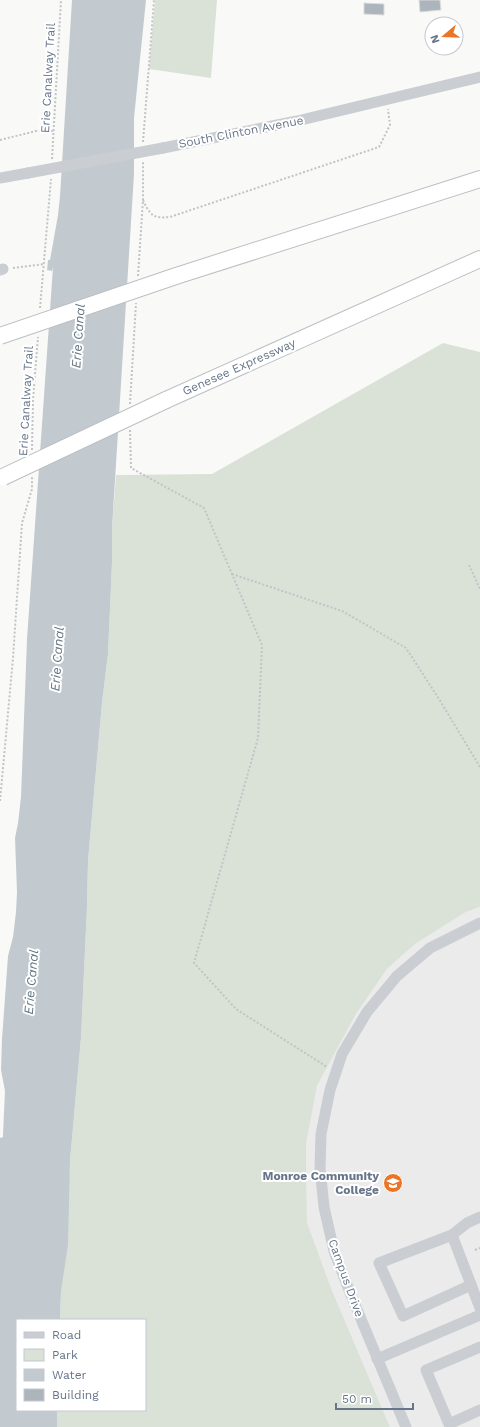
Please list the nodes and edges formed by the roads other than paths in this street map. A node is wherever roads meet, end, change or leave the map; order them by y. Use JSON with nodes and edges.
{"nodes":[{"id":1,"x":480,"y":77,"type":"edge"},
{"id":2,"x":0,"y":178,"type":"edge"},
{"id":3,"x":480,"y":179,"type":"edge"},
{"id":4,"x":480,"y":259,"type":"edge"},
{"id":5,"x":0,"y":336,"type":"edge"},
{"id":6,"x":2,"y":478,"type":"edge"},
{"id":7,"x":480,"y":923,"type":"edge"},
{"id":8,"x":480,"y":1217,"type":"edge"},
{"id":9,"x":452,"y":1235,"type":"junction"},
{"id":10,"x":471,"y":1285,"type":"junction"},
{"id":11,"x":479,"y":1301,"type":"edge"},
{"id":12,"x":480,"y":1315,"type":"edge"},
{"id":13,"x":480,"y":1347,"type":"edge"},
{"id":14,"x":377,"y":1359,"type":"junction"},
{"id":15,"x":480,"y":1410,"type":"edge"},
{"id":16,"x":406,"y":1427,"type":"edge"}],
"edges":[{"from":1,"to":2,"type":"street","name":"South Clinton Avenue","bridge":true},
{"from":3,"to":5,"type":"highway","bridge":true},
{"from":4,"to":6,"type":"highway","name":"Genesee Expressway","bridge":true},
{"from":7,"to":14,"type":"street","name":"Campus Drive"},
{"from":8,"to":9,"type":"street"},
{"from":9,"to":10,"type":"street"},
{"from":9,"to":10,"type":"street"},
{"from":10,"to":11,"type":"street"},
{"from":12,"to":14,"type":"street"},
{"from":13,"to":15,"type":"street"},
{"from":14,"to":16,"type":"street","name":"Campus Drive"}]}
